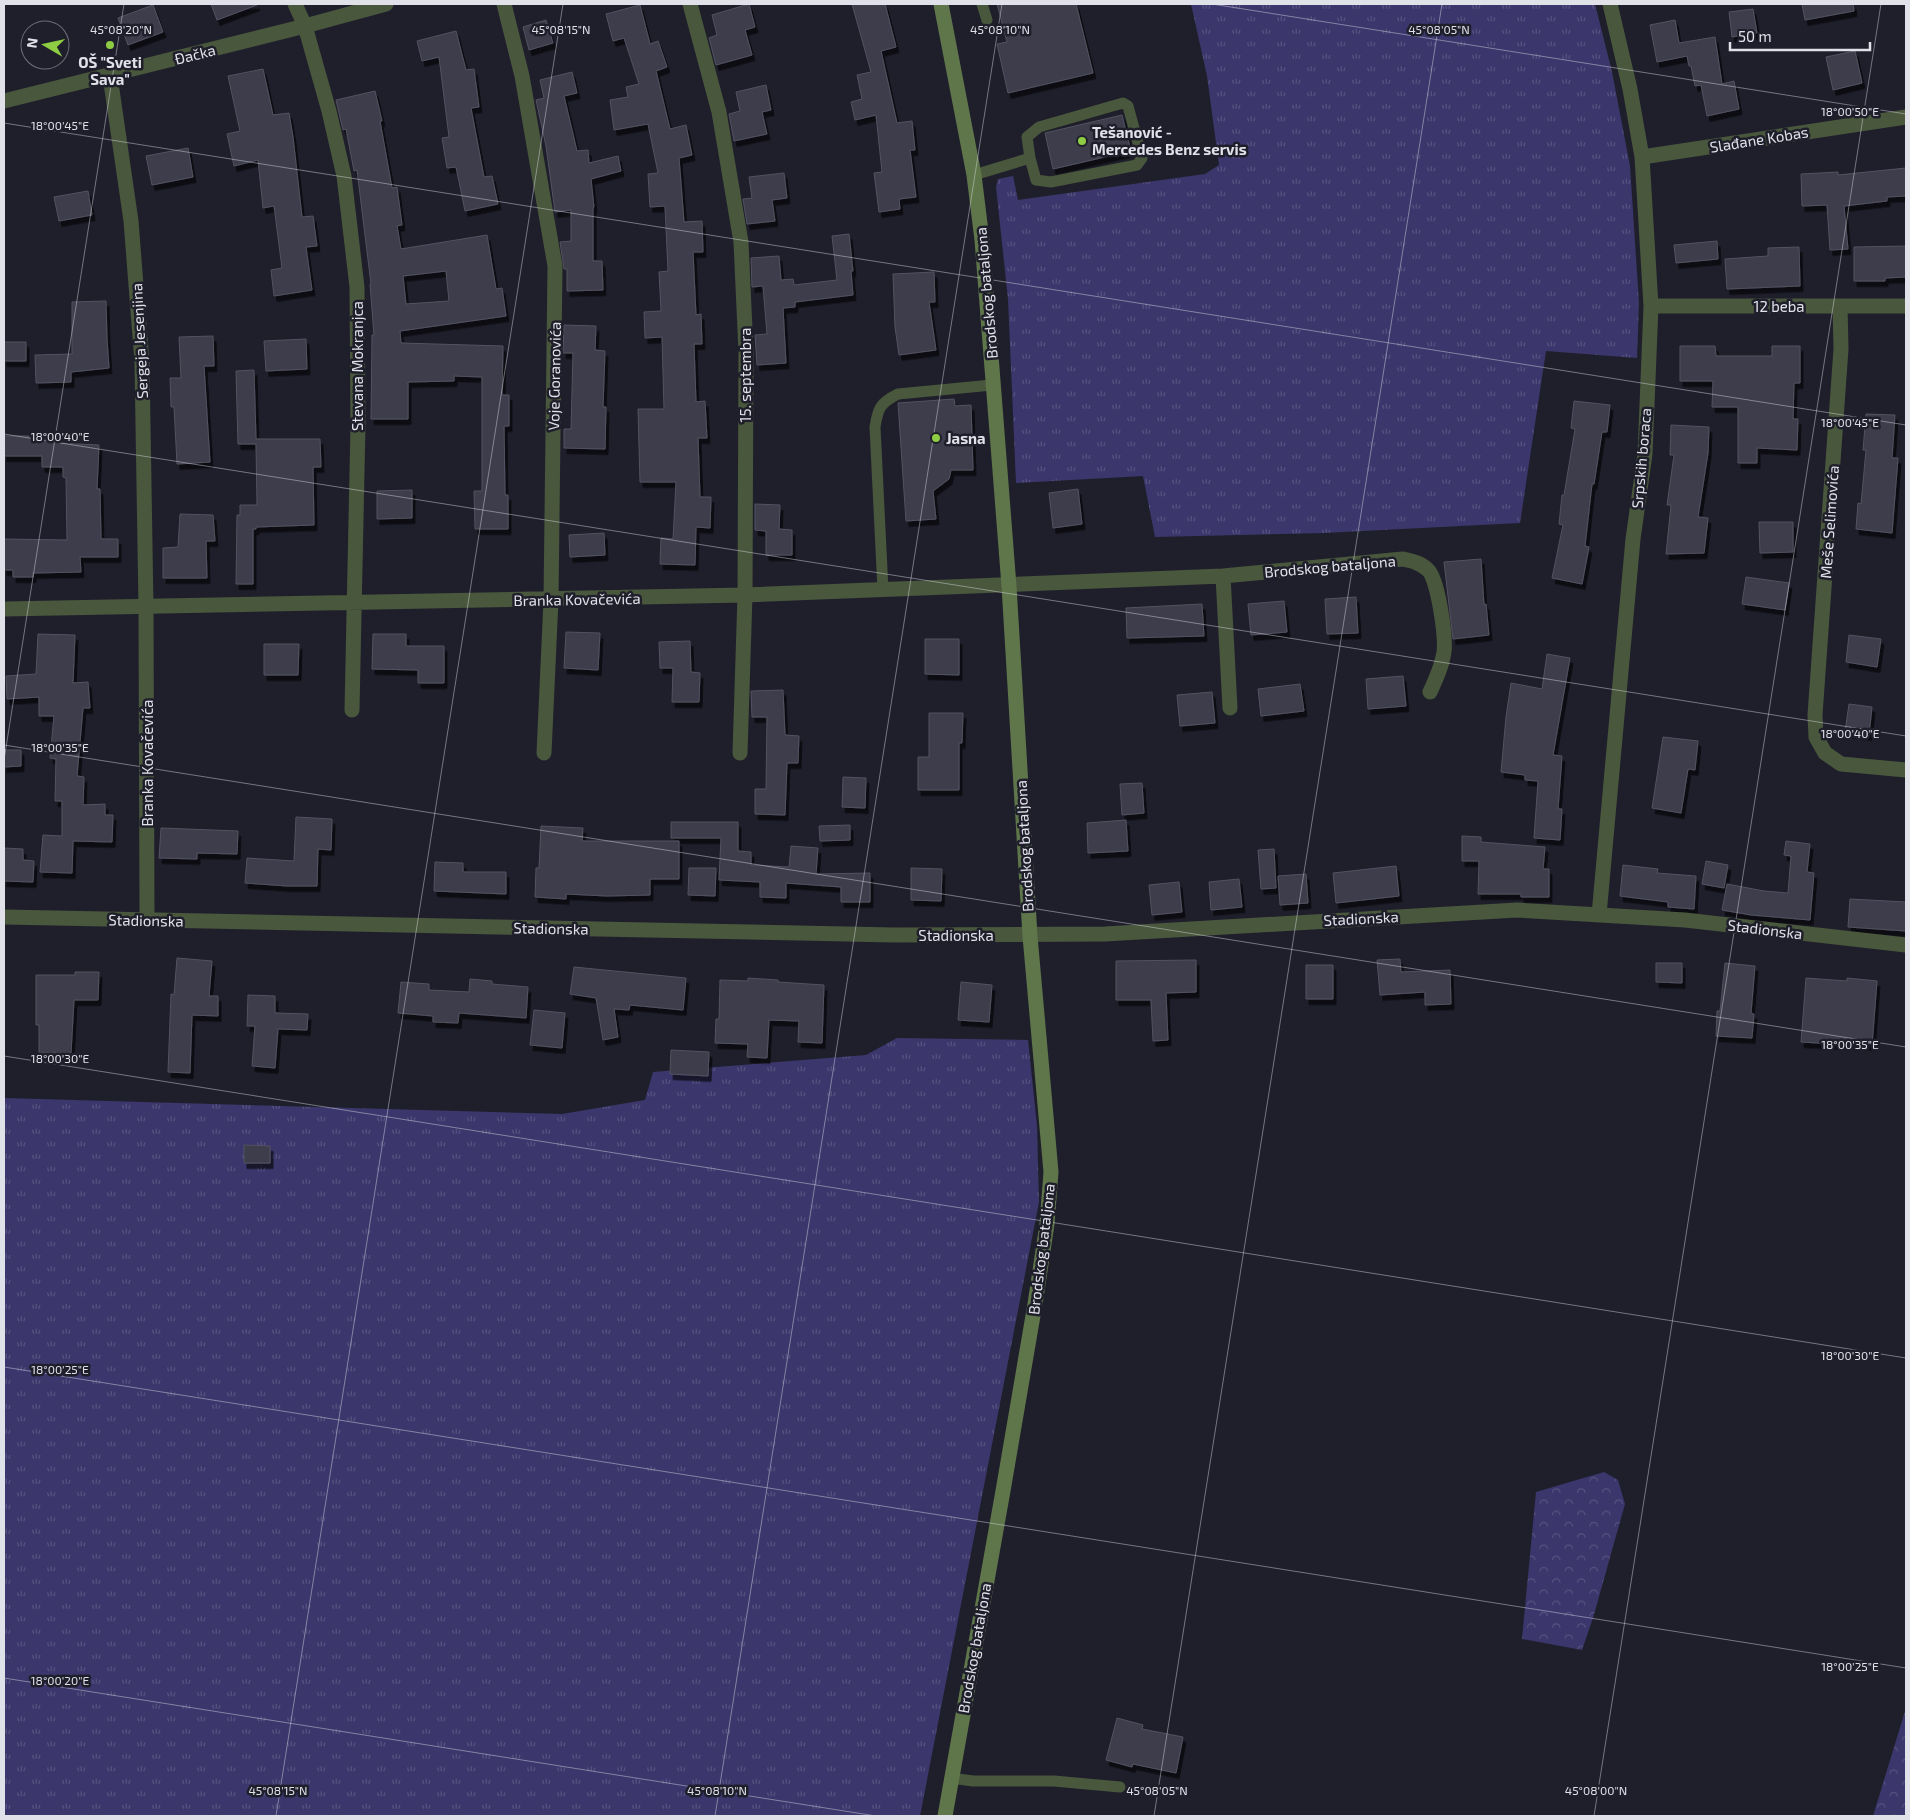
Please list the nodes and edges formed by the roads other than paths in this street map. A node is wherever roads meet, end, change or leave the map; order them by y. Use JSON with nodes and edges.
{"nodes":[{"id":1,"x":295,"y":4,"type":"edge"},
{"id":2,"x":386,"y":4,"type":"edge"},
{"id":3,"x":504,"y":4,"type":"edge"},
{"id":4,"x":690,"y":4,"type":"edge"},
{"id":5,"x":941,"y":4,"type":"edge"},
{"id":6,"x":982,"y":4,"type":"edge"},
{"id":7,"x":1610,"y":4,"type":"edge"},
{"id":8,"x":987,"y":20,"type":"dead end"},
{"id":9,"x":305,"y":26,"type":"junction"},
{"id":10,"x":110,"y":76,"type":"junction"},
{"id":11,"x":4,"y":101,"type":"edge"},
{"id":12,"x":1906,"y":117,"type":"edge"},
{"id":13,"x":1642,"y":157,"type":"junction"},
{"id":14,"x":1030,"y":158,"type":"junction"},
{"id":15,"x":974,"y":174,"type":"junction"},
{"id":16,"x":1651,"y":306,"type":"junction"},
{"id":17,"x":1840,"y":306,"type":"junction"},
{"id":18,"x":1906,"y":306,"type":"edge"},
{"id":19,"x":992,"y":385,"type":"junction"},
{"id":20,"x":1223,"y":576,"type":"junction"},
{"id":21,"x":1009,"y":586,"type":"junction"},
{"id":22,"x":883,"y":590,"type":"junction"},
{"id":23,"x":745,"y":595,"type":"junction"},
{"id":24,"x":551,"y":600,"type":"junction"},
{"id":25,"x":354,"y":604,"type":"junction"},
{"id":26,"x":146,"y":607,"type":"junction"},
{"id":27,"x":4,"y":610,"type":"edge"},
{"id":28,"x":1430,"y":692,"type":"dead end"},
{"id":29,"x":1230,"y":708,"type":"dead end"},
{"id":30,"x":352,"y":710,"type":"dead end"},
{"id":31,"x":544,"y":753,"type":"dead end"},
{"id":32,"x":740,"y":753,"type":"dead end"},
{"id":33,"x":1906,"y":770,"type":"edge"},
{"id":34,"x":1599,"y":915,"type":"junction"},
{"id":35,"x":4,"y":917,"type":"edge"},
{"id":36,"x":147,"y":919,"type":"junction"},
{"id":37,"x":1030,"y":936,"type":"junction"},
{"id":38,"x":1906,"y":945,"type":"edge"},
{"id":39,"x":952,"y":1778,"type":"junction"},
{"id":40,"x":1120,"y":1788,"type":"dead end"},
{"id":41,"x":944,"y":1816,"type":"edge"}],
"edges":[{"from":1,"to":9,"type":"street","name":"Stevana Mokranjca"},
{"from":2,"to":9,"type":"street","name":"Đačka"},
{"from":3,"to":24,"type":"street","name":"Voje Goranovića"},
{"from":4,"to":23,"type":"street","name":"15. septembra"},
{"from":5,"to":15,"type":"street","name":"Brodskog bataljona"},
{"from":6,"to":8,"type":"lane"},
{"from":7,"to":13,"type":"street","name":"Srpskih boraca"},
{"from":9,"to":10,"type":"street","name":"Đačka"},
{"from":9,"to":25,"type":"street","name":"Stevana Mokranjca"},
{"from":10,"to":11,"type":"street","name":"Đačka"},
{"from":10,"to":26,"type":"street","name":"Sergeja Jesenjina"},
{"from":12,"to":13,"type":"street","name":"Slađane Kobas"},
{"from":13,"to":16,"type":"street","name":"Srpskih boraca"},
{"from":14,"to":14,"type":"lane"},
{"from":14,"to":15,"type":"lane"},
{"from":15,"to":19,"type":"street","name":"Brodskog bataljona"},
{"from":16,"to":17,"type":"street","name":"12 beba"},
{"from":16,"to":34,"type":"street","name":"Srpskih boraca"},
{"from":17,"to":18,"type":"street","name":"12 beba"},
{"from":17,"to":33,"type":"street","name":"Meše Selimovića"},
{"from":19,"to":21,"type":"street","name":"Brodskog bataljona"},
{"from":19,"to":22,"type":"lane"},
{"from":20,"to":21,"type":"street","name":"Brodskog bataljona"},
{"from":20,"to":28,"type":"street","name":"Brodskog bataljona"},
{"from":20,"to":29,"type":"street"},
{"from":21,"to":22,"type":"street","name":"Branka Kovačevića"},
{"from":21,"to":37,"type":"street","name":"Brodskog bataljona"},
{"from":22,"to":23,"type":"street","name":"Branka Kovačevića"},
{"from":23,"to":24,"type":"street","name":"Branka Kovačevića"},
{"from":23,"to":32,"type":"street","name":"15. septembra"},
{"from":24,"to":25,"type":"street","name":"Branka Kovačevića"},
{"from":24,"to":31,"type":"street","name":"Voje Goranovića"},
{"from":25,"to":26,"type":"street","name":"Branka Kovačevića"},
{"from":25,"to":30,"type":"street","name":"Stevana Mokranjca"},
{"from":26,"to":27,"type":"street","name":"Branka Kovačevića"},
{"from":26,"to":36,"type":"street","name":"Branka Kovačevića"},
{"from":34,"to":37,"type":"street","name":"Stadionska"},
{"from":34,"to":38,"type":"street","name":"Stadionska"},
{"from":35,"to":36,"type":"street","name":"Stadionska"},
{"from":36,"to":37,"type":"street","name":"Stadionska"},
{"from":37,"to":39,"type":"street","name":"Brodskog bataljona"},
{"from":39,"to":40,"type":"lane"},
{"from":39,"to":41,"type":"street","name":"Brodskog bataljona"}]}
